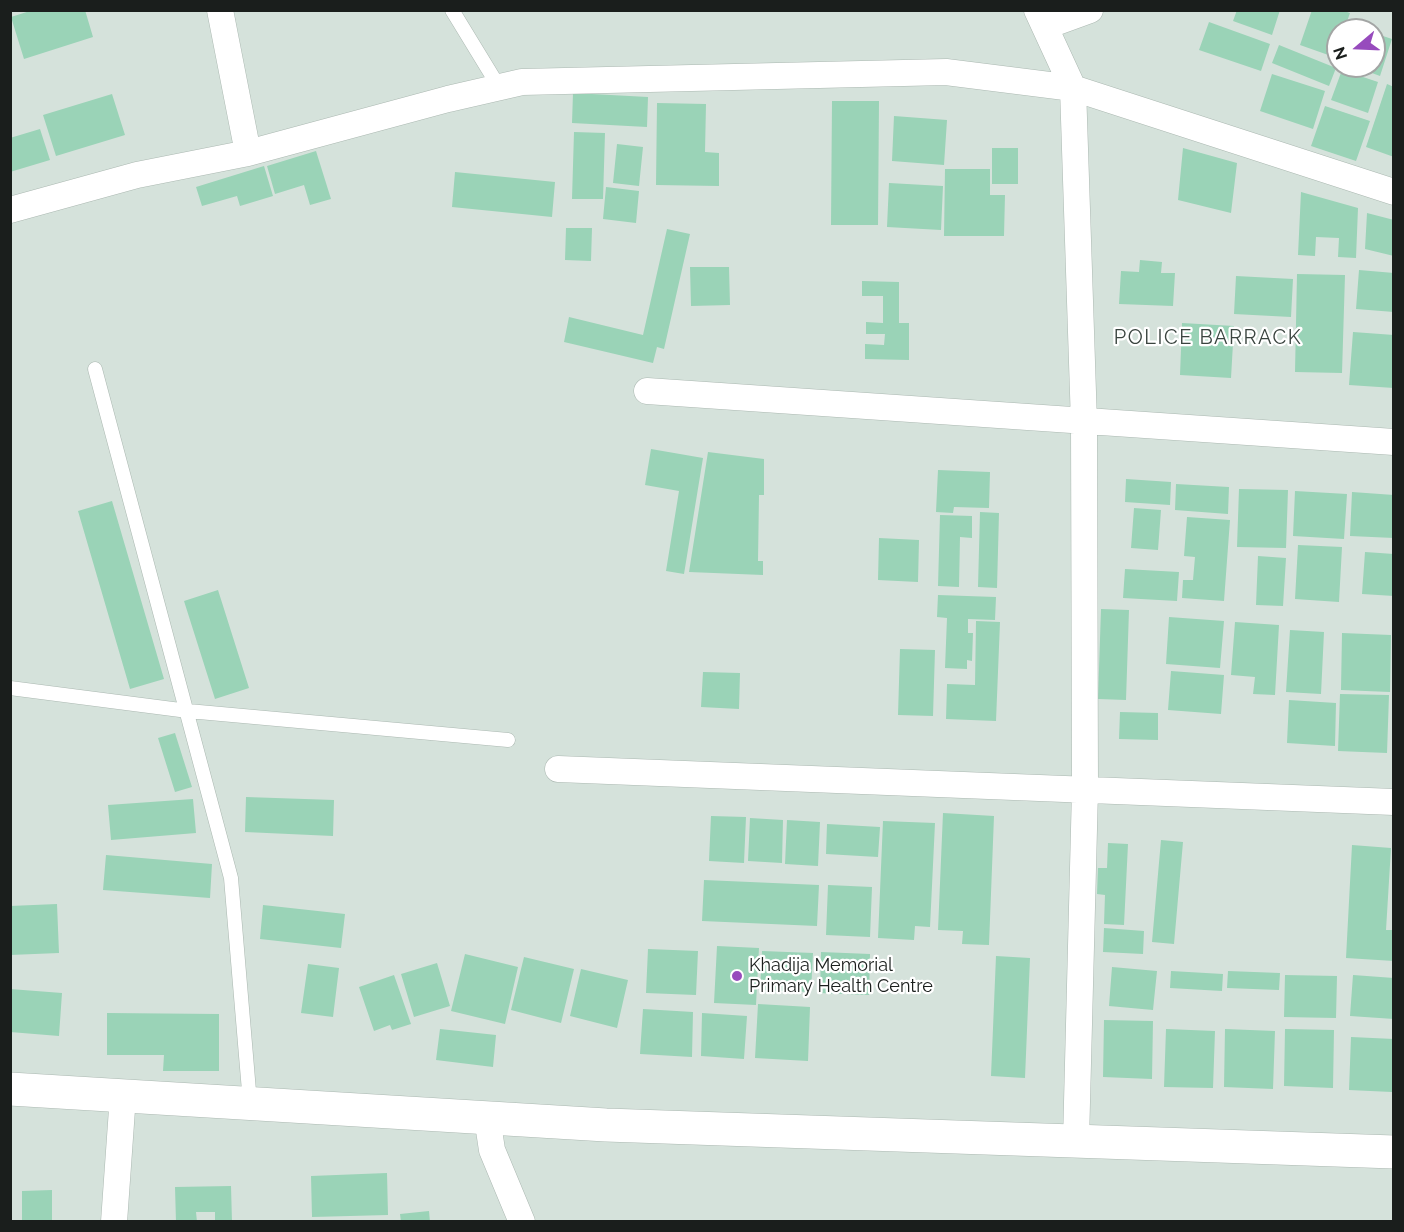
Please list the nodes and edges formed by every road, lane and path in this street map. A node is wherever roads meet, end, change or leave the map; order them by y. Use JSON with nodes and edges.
{"nodes":[{"id":1,"x":220,"y":10,"type":"edge"},
{"id":2,"x":452,"y":10,"type":"edge"},
{"id":3,"x":1090,"y":10,"type":"edge"},
{"id":4,"x":1041,"y":18,"type":"edge"},
{"id":5,"x":499,"y":87,"type":"junction"},
{"id":6,"x":1073,"y":88,"type":"junction"},
{"id":7,"x":248,"y":153,"type":"junction"},
{"id":8,"x":1394,"y":192,"type":"edge"},
{"id":9,"x":10,"y":210,"type":"edge"},
{"id":10,"x":95,"y":369,"type":"dead end"},
{"id":11,"x":647,"y":390,"type":"dead end"},
{"id":12,"x":1084,"y":423,"type":"junction"},
{"id":13,"x":1394,"y":442,"type":"edge"},
{"id":14,"x":10,"y":688,"type":"edge"},
{"id":15,"x":188,"y":711,"type":"junction"},
{"id":16,"x":508,"y":740,"type":"dead end"},
{"id":17,"x":558,"y":769,"type":"dead end"},
{"id":18,"x":1085,"y":790,"type":"junction"},
{"id":19,"x":1394,"y":802,"type":"edge"},
{"id":20,"x":10,"y":1089,"type":"edge"},
{"id":21,"x":123,"y":1095,"type":"junction"},
{"id":22,"x":250,"y":1105,"type":"junction"},
{"id":23,"x":487,"y":1117,"type":"junction"},
{"id":24,"x":1076,"y":1141,"type":"junction"},
{"id":25,"x":1394,"y":1152,"type":"edge"},
{"id":26,"x":114,"y":1221,"type":"edge"},
{"id":27,"x":522,"y":1221,"type":"edge"}],
"edges":[{"from":1,"to":7,"type":"street"},
{"from":2,"to":5,"type":"lane"},
{"from":3,"to":4,"type":"street"},
{"from":4,"to":6,"type":"street"},
{"from":5,"to":6,"type":"street"},
{"from":5,"to":7,"type":"street"},
{"from":6,"to":8,"type":"street"},
{"from":6,"to":12,"type":"street"},
{"from":7,"to":9,"type":"street"},
{"from":10,"to":15,"type":"lane"},
{"from":11,"to":12,"type":"street"},
{"from":12,"to":13,"type":"street"},
{"from":12,"to":18,"type":"street"},
{"from":14,"to":15,"type":"lane"},
{"from":15,"to":16,"type":"lane"},
{"from":15,"to":22,"type":"lane"},
{"from":17,"to":18,"type":"street"},
{"from":18,"to":19,"type":"street"},
{"from":18,"to":24,"type":"street"},
{"from":20,"to":21,"type":"main road"},
{"from":21,"to":22,"type":"main road"},
{"from":21,"to":26,"type":"street"},
{"from":22,"to":23,"type":"main road"},
{"from":23,"to":24,"type":"main road"},
{"from":23,"to":27,"type":"street"},
{"from":24,"to":25,"type":"main road"}]}
